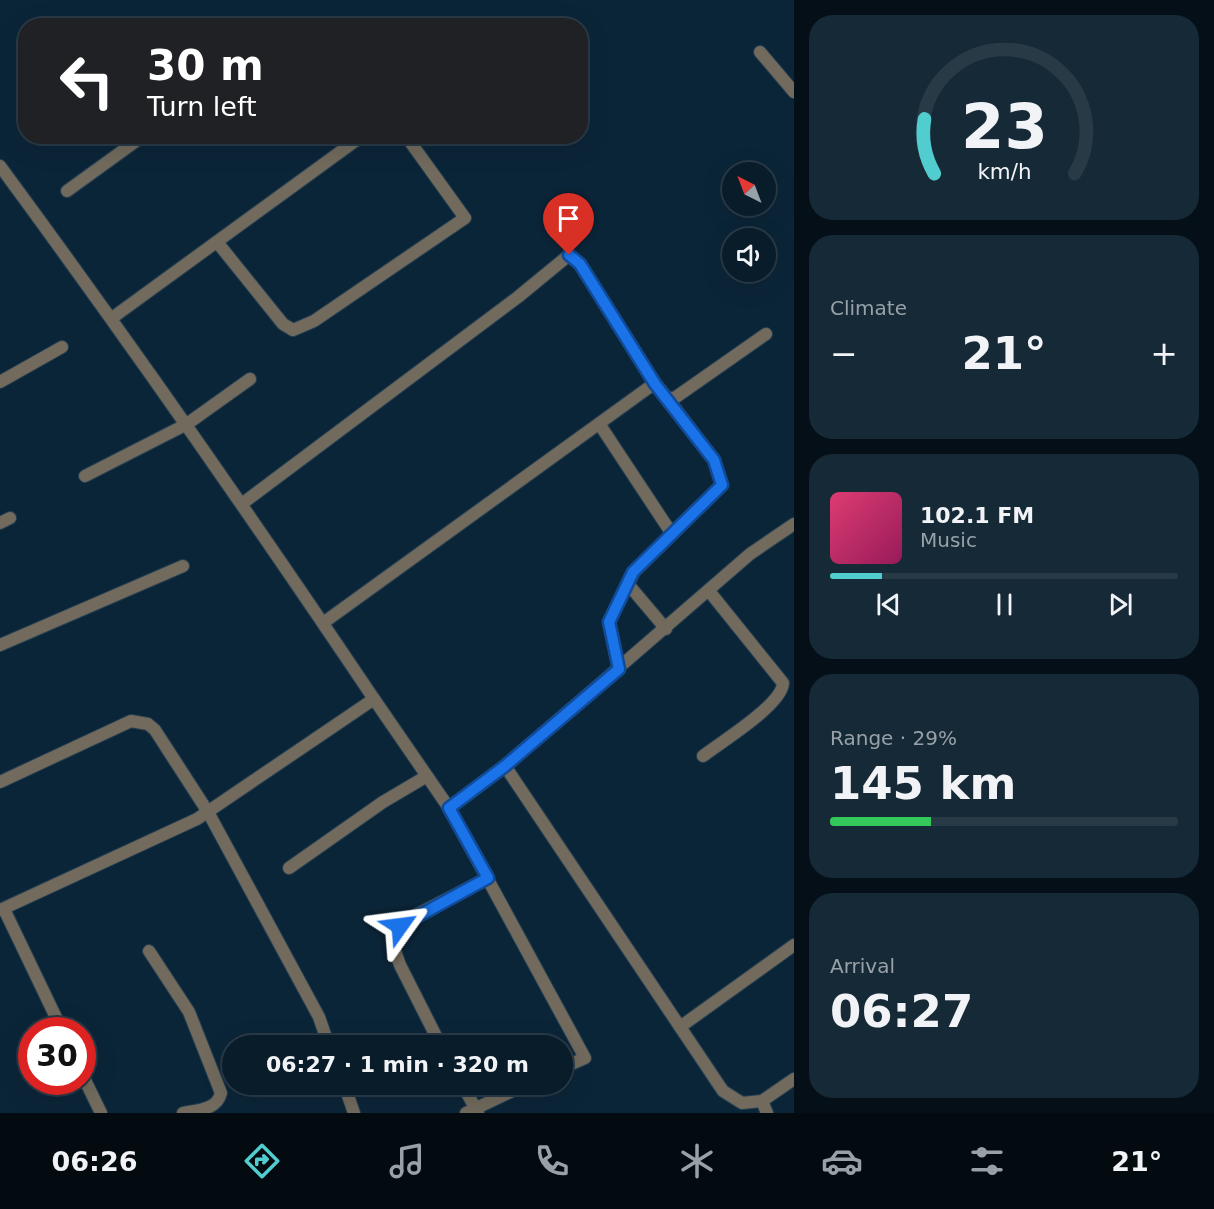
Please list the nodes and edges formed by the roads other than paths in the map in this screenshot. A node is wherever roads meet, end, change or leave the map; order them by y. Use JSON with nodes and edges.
{"nodes":[{"id":1,"x":760,"y":51,"type":"dead end"},
{"id":2,"x":794,"y":92,"type":"edge"},
{"id":3,"x":132,"y":144,"type":"edge"},
{"id":4,"x":351,"y":144,"type":"edge"},
{"id":5,"x":412,"y":144,"type":"edge"},
{"id":6,"x":0,"y":166,"type":"edge"},
{"id":7,"x":67,"y":191,"type":"dead end"},
{"id":8,"x":217,"y":242,"type":"junction"},
{"id":9,"x":112,"y":318,"type":"junction"},
{"id":10,"x":766,"y":334,"type":"dead end"},
{"id":11,"x":62,"y":347,"type":"dead end"},
{"id":12,"x":250,"y":379,"type":"dead end"},
{"id":13,"x":0,"y":382,"type":"edge"},
{"id":14,"x":655,"y":384,"type":"junction"},
{"id":15,"x":668,"y":399,"type":"junction"},
{"id":16,"x":187,"y":424,"type":"junction"},
{"id":17,"x":600,"y":425,"type":"junction"},
{"id":18,"x":85,"y":476,"type":"dead end"},
{"id":19,"x":243,"y":502,"type":"junction"},
{"id":20,"x":794,"y":524,"type":"edge"},
{"id":21,"x":672,"y":534,"type":"junction"},
{"id":22,"x":183,"y":566,"type":"dead end"},
{"id":23,"x":628,"y":584,"type":"junction"},
{"id":24,"x":709,"y":591,"type":"junction"},
{"id":25,"x":323,"y":623,"type":"junction"},
{"id":26,"x":666,"y":629,"type":"junction"},
{"id":27,"x":0,"y":645,"type":"edge"},
{"id":28,"x":619,"y":669,"type":"junction"},
{"id":29,"x":374,"y":699,"type":"junction"},
{"id":30,"x":703,"y":756,"type":"dead end"},
{"id":31,"x":505,"y":766,"type":"junction"},
{"id":32,"x":427,"y":776,"type":"junction"},
{"id":33,"x":0,"y":782,"type":"edge"},
{"id":34,"x":449,"y":808,"type":"junction"},
{"id":35,"x":208,"y":812,"type":"junction"},
{"id":36,"x":289,"y":868,"type":"dead end"},
{"id":37,"x":488,"y":878,"type":"junction"},
{"id":38,"x":2,"y":910,"type":"edge"},
{"id":39,"x":794,"y":945,"type":"edge"},
{"id":40,"x":149,"y":951,"type":"dead end"},
{"id":41,"x":56,"y":1017,"type":"edge"},
{"id":42,"x":680,"y":1027,"type":"junction"},
{"id":43,"x":325,"y":1035,"type":"edge"},
{"id":44,"x":435,"y":1035,"type":"edge"},
{"id":45,"x":573,"y":1035,"type":"edge"},
{"id":46,"x":573,"y":1036,"type":"edge"},
{"id":47,"x":573,"y":1063,"type":"edge"},
{"id":48,"x":794,"y":1079,"type":"edge"},
{"id":49,"x":92,"y":1095,"type":"edge"},
{"id":50,"x":348,"y":1095,"type":"edge"},
{"id":51,"x":466,"y":1095,"type":"edge"},
{"id":52,"x":506,"y":1095,"type":"edge"},
{"id":53,"x":762,"y":1101,"type":"junction"},
{"id":54,"x":473,"y":1112,"type":"edge"},
{"id":55,"x":101,"y":1113,"type":"edge"},
{"id":56,"x":183,"y":1113,"type":"edge"},
{"id":57,"x":354,"y":1113,"type":"edge"},
{"id":58,"x":767,"y":1113,"type":"edge"}],
"edges":[{"from":1,"to":2,"type":"street"},
{"from":3,"to":7,"type":"street"},
{"from":4,"to":8,"type":"street"},
{"from":5,"to":8,"type":"street"},
{"from":6,"to":9,"type":"street"},
{"from":8,"to":9,"type":"street"},
{"from":9,"to":16,"type":"street"},
{"from":10,"to":15,"type":"street"},
{"from":11,"to":13,"type":"street"},
{"from":12,"to":16,"type":"street"},
{"from":14,"to":15,"type":"street"},
{"from":14,"to":17,"type":"street"},
{"from":14,"to":19,"type":"street"},
{"from":15,"to":21,"type":"street"},
{"from":16,"to":18,"type":"street"},
{"from":16,"to":19,"type":"street"},
{"from":17,"to":21,"type":"street"},
{"from":17,"to":25,"type":"street"},
{"from":19,"to":25,"type":"street"},
{"from":20,"to":24,"type":"street"},
{"from":21,"to":23,"type":"street"},
{"from":22,"to":27,"type":"street"},
{"from":23,"to":26,"type":"street"},
{"from":23,"to":28,"type":"street"},
{"from":24,"to":26,"type":"street"},
{"from":24,"to":30,"type":"street"},
{"from":25,"to":29,"type":"street"},
{"from":26,"to":28,"type":"street"},
{"from":28,"to":31,"type":"street"},
{"from":29,"to":32,"type":"street"},
{"from":29,"to":35,"type":"street"},
{"from":31,"to":34,"type":"street"},
{"from":31,"to":42,"type":"street"},
{"from":32,"to":34,"type":"street"},
{"from":32,"to":36,"type":"street"},
{"from":33,"to":35,"type":"street"},
{"from":34,"to":37,"type":"street"},
{"from":35,"to":38,"type":"street"},
{"from":35,"to":43,"type":"street"},
{"from":37,"to":44,"type":"street"},
{"from":37,"to":45,"type":"street"},
{"from":38,"to":41,"type":"street"},
{"from":39,"to":42,"type":"street"},
{"from":40,"to":56,"type":"street"},
{"from":42,"to":53,"type":"street"},
{"from":46,"to":47,"type":"street"},
{"from":48,"to":53,"type":"street"},
{"from":49,"to":55,"type":"street"},
{"from":50,"to":57,"type":"street"},
{"from":51,"to":54,"type":"street"},
{"from":52,"to":54,"type":"street"},
{"from":53,"to":58,"type":"street"}]}
